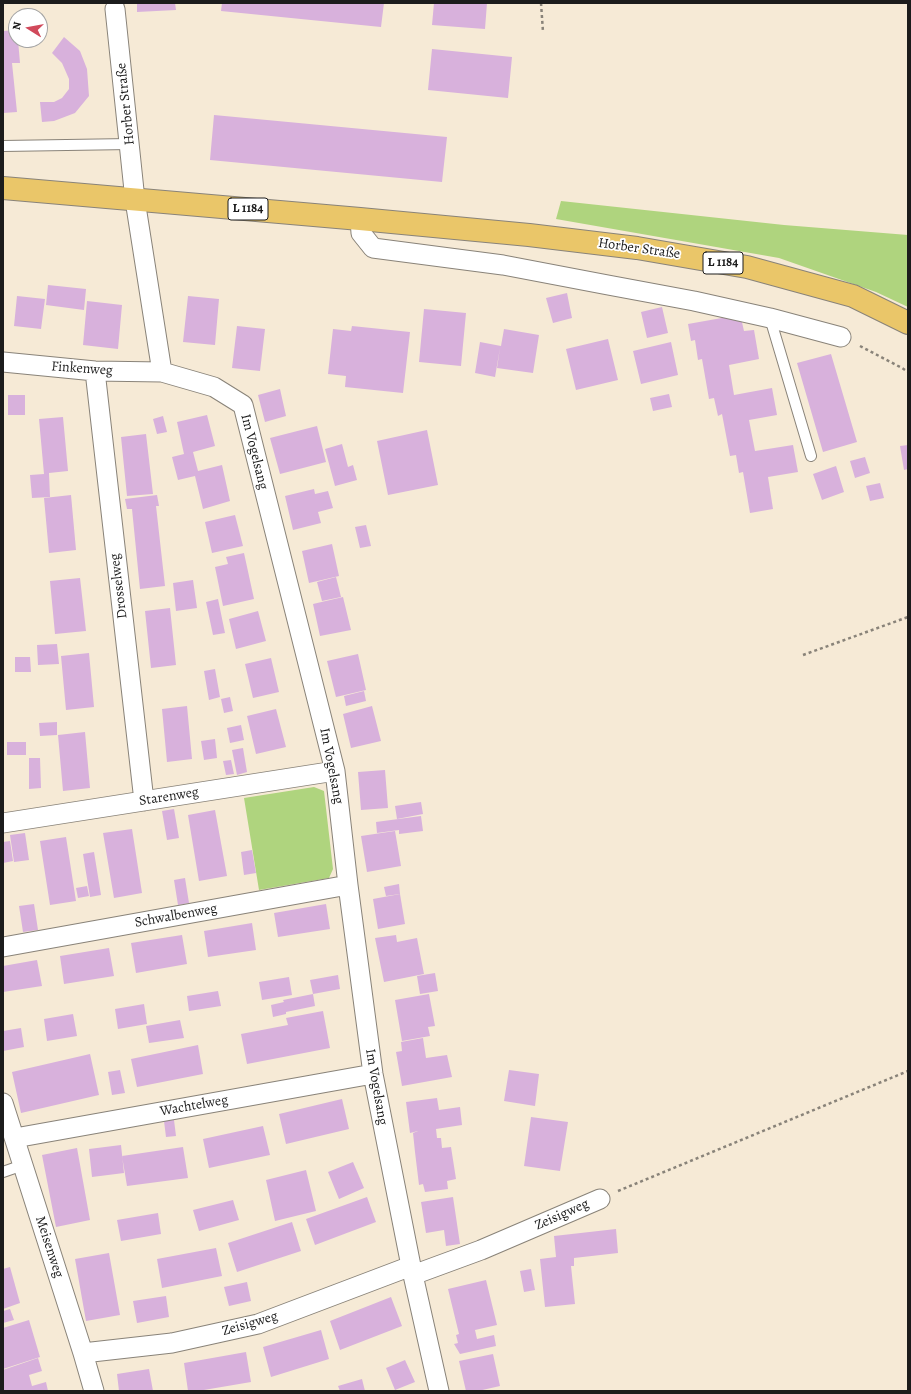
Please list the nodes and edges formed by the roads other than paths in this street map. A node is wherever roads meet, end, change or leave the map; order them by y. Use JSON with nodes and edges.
{"nodes":[{"id":1,"x":115,"y":9,"type":"dead end"},
{"id":2,"x":130,"y":144,"type":"junction"},
{"id":3,"x":3,"y":146,"type":"edge"},
{"id":4,"x":3,"y":188,"type":"edge"},
{"id":5,"x":135,"y":200,"type":"junction"},
{"id":6,"x":360,"y":219,"type":"junction"},
{"id":7,"x":770,"y":318,"type":"junction"},
{"id":8,"x":908,"y":323,"type":"edge"},
{"id":9,"x":841,"y":337,"type":"road end"},
{"id":10,"x":3,"y":362,"type":"edge"},
{"id":11,"x":95,"y":371,"type":"junction"},
{"id":12,"x":162,"y":372,"type":"junction"},
{"id":13,"x":811,"y":456,"type":"dead end"},
{"id":14,"x":335,"y":771,"type":"junction"},
{"id":15,"x":144,"y":801,"type":"junction"},
{"id":16,"x":3,"y":823,"type":"edge"},
{"id":17,"x":348,"y":885,"type":"junction"},
{"id":18,"x":3,"y":947,"type":"edge"},
{"id":19,"x":373,"y":1074,"type":"junction"},
{"id":20,"x":3,"y":1103,"type":"edge"},
{"id":21,"x":15,"y":1138,"type":"junction"},
{"id":22,"x":23,"y":1165,"type":"junction"},
{"id":23,"x":3,"y":1172,"type":"edge"},
{"id":24,"x":600,"y":1199,"type":"road end"},
{"id":25,"x":412,"y":1271,"type":"junction"},
{"id":26,"x":83,"y":1353,"type":"junction"},
{"id":27,"x":94,"y":1391,"type":"edge"},
{"id":28,"x":439,"y":1391,"type":"edge"}],
"edges":[{"from":1,"to":2,"type":"street","name":"Horber Straße"},
{"from":2,"to":3,"type":"lane"},
{"from":2,"to":5,"type":"street","name":"Horber Straße"},
{"from":4,"to":5,"type":"main road","name":"Horber Straße","number":"L 1184"},
{"from":5,"to":6,"type":"main road","name":"Horber Straße","number":"L 1184"},
{"from":5,"to":12,"type":"street"},
{"from":6,"to":7,"type":"street"},
{"from":6,"to":8,"type":"main road","name":"Horber Straße","number":"L 1184"},
{"from":7,"to":9,"type":"street"},
{"from":7,"to":13,"type":"lane"},
{"from":10,"to":11,"type":"street","name":"Finkenweg"},
{"from":11,"to":12,"type":"street","name":"Finkenweg"},
{"from":11,"to":15,"type":"street","name":"Drosselweg"},
{"from":12,"to":14,"type":"street","name":"Im Vogelsang"},
{"from":14,"to":15,"type":"street","name":"Starenweg"},
{"from":14,"to":17,"type":"street","name":"Im Vogelsang"},
{"from":15,"to":16,"type":"street","name":"Starenweg"},
{"from":17,"to":18,"type":"street","name":"Schwalbenweg"},
{"from":17,"to":19,"type":"street","name":"Im Vogelsang"},
{"from":19,"to":21,"type":"street","name":"Wachtelweg"},
{"from":19,"to":25,"type":"street","name":"Im Vogelsang"},
{"from":20,"to":21,"type":"street","name":"Meisenweg"},
{"from":21,"to":22,"type":"street","name":"Meisenweg"},
{"from":22,"to":23,"type":"lane"},
{"from":22,"to":26,"type":"street","name":"Meisenweg"},
{"from":24,"to":25,"type":"street","name":"Zeisigweg"},
{"from":25,"to":26,"type":"street","name":"Zeisigweg"},
{"from":25,"to":28,"type":"street","name":"Im Vogelsang"},
{"from":26,"to":27,"type":"street","name":"Meisenweg"}]}
